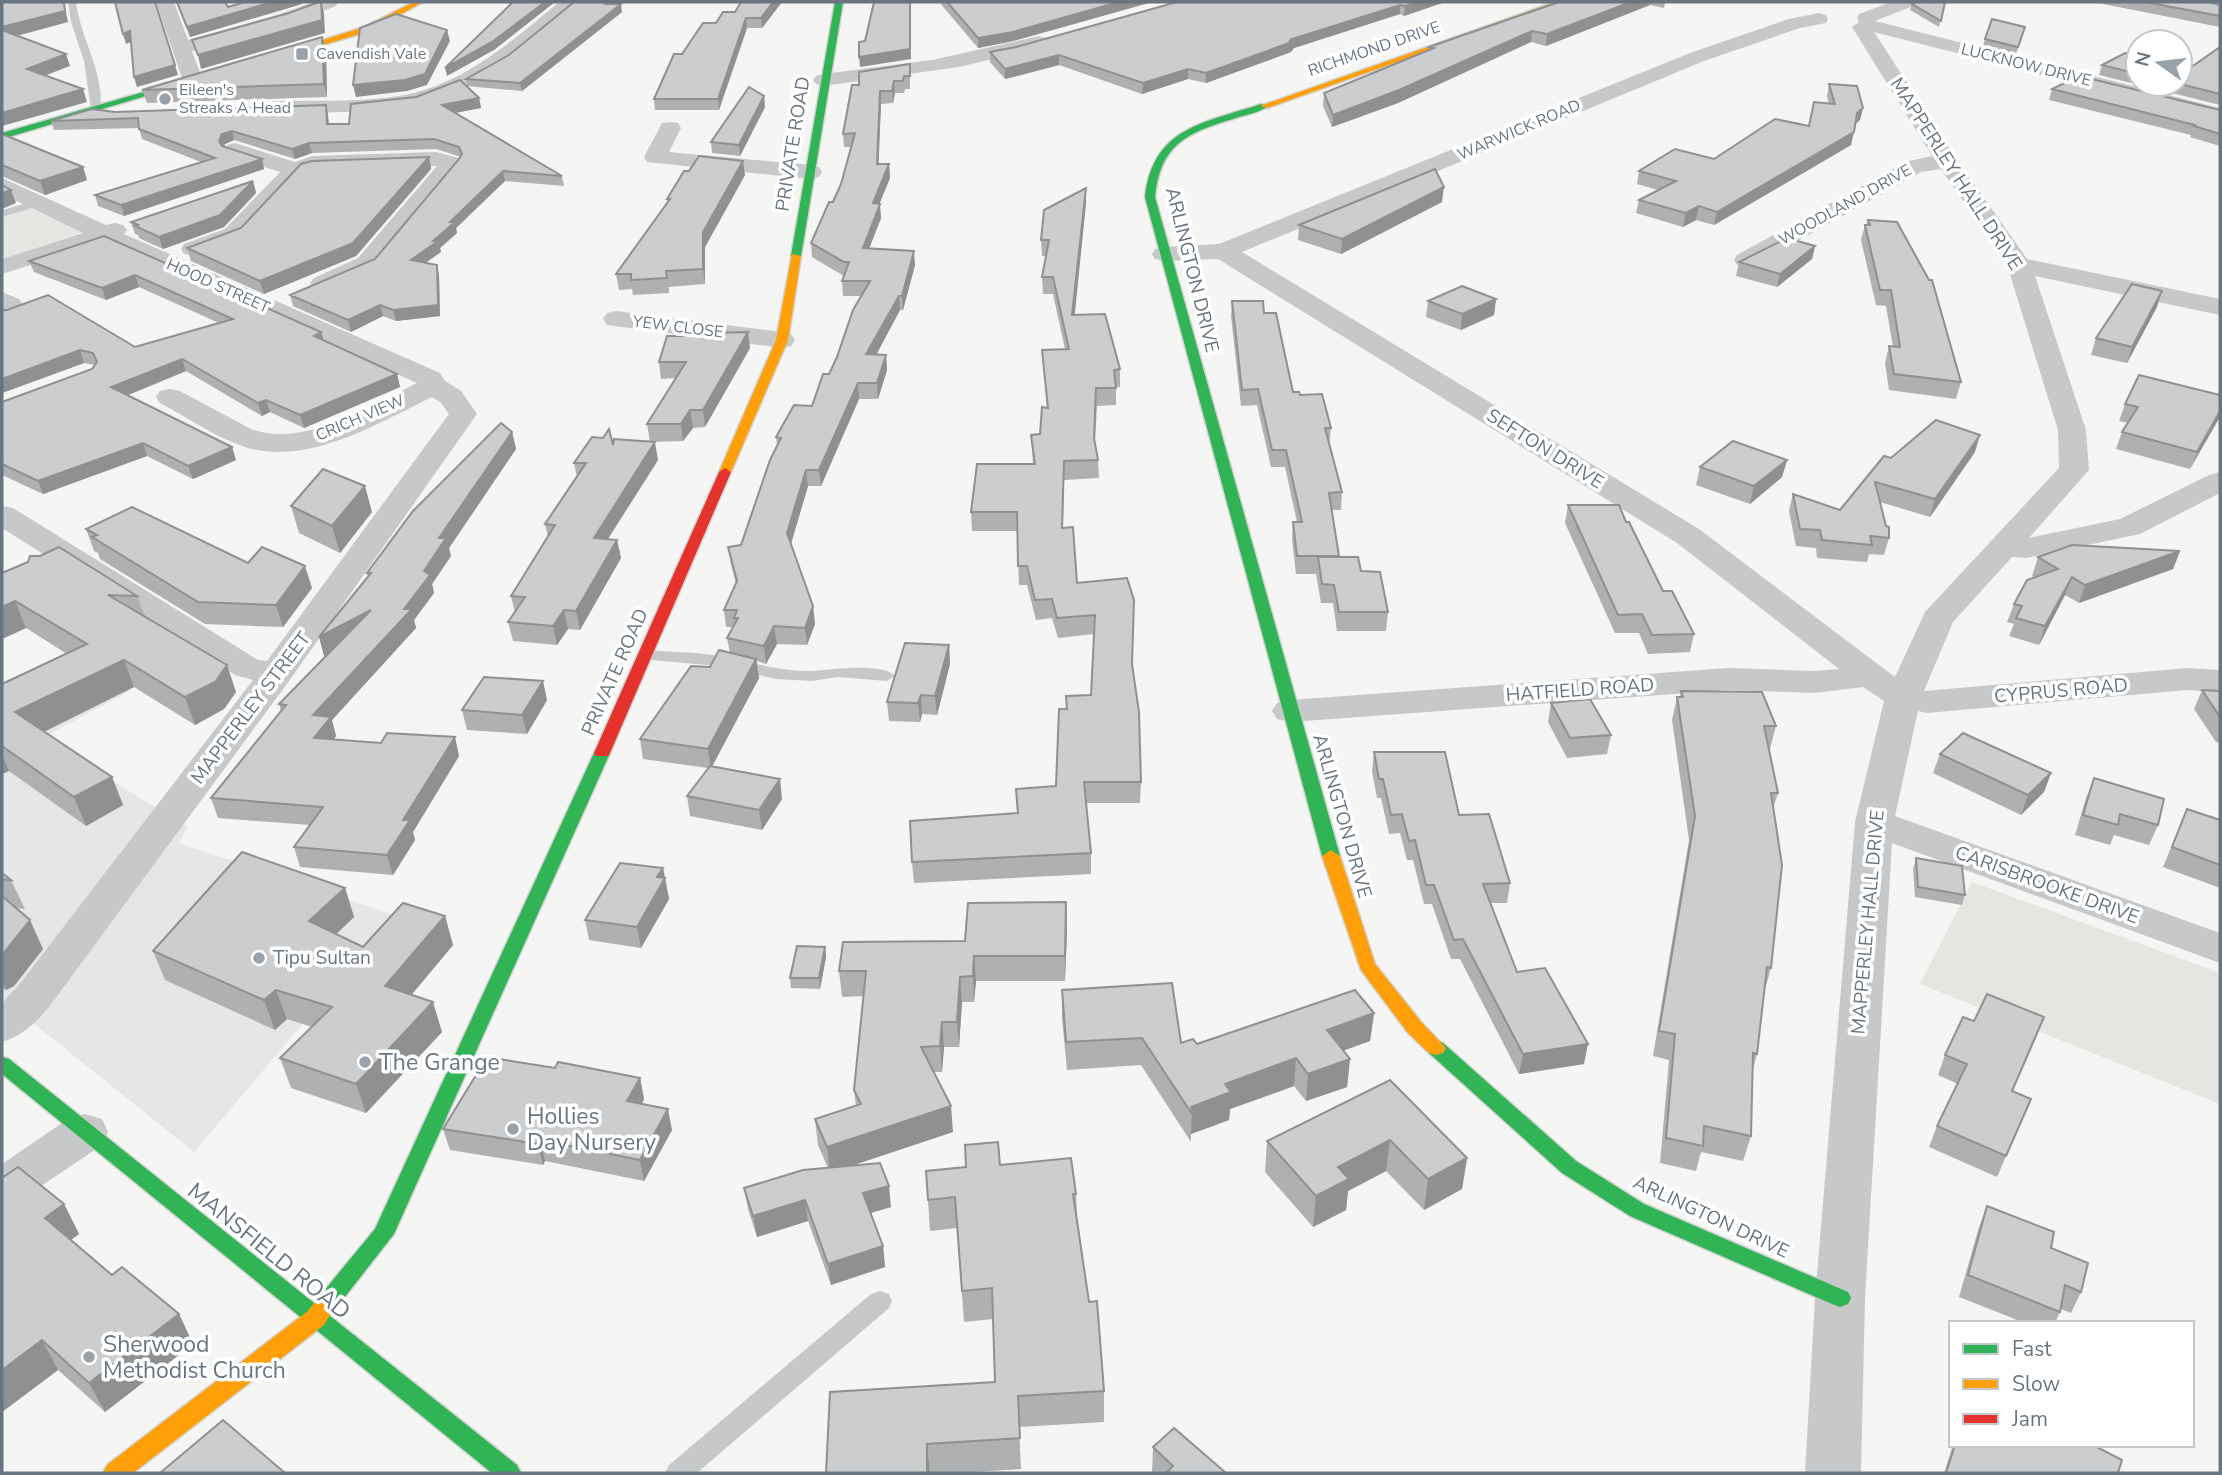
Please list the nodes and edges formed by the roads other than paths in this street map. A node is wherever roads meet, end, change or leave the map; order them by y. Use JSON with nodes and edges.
{"nodes":[{"id":1,"x":72,"y":2,"type":"edge"},
{"id":2,"x":165,"y":2,"type":"edge"},
{"id":3,"x":330,"y":2,"type":"edge"},
{"id":4,"x":419,"y":2,"type":"edge"},
{"id":5,"x":839,"y":2,"type":"edge"},
{"id":6,"x":1562,"y":2,"type":"edge"},
{"id":7,"x":1907,"y":2,"type":"edge"},
{"id":8,"x":566,"y":5,"type":"edge"},
{"id":9,"x":1800,"y":5,"type":"dead end"},
{"id":10,"x":1846,"y":18,"type":"junction"},
{"id":11,"x":1056,"y":38,"type":"edge"},
{"id":12,"x":181,"y":48,"type":"junction"},
{"id":13,"x":254,"y":63,"type":"edge"},
{"id":14,"x":199,"y":79,"type":"joint"},
{"id":15,"x":823,"y":80,"type":"junction"},
{"id":16,"x":259,"y":108,"type":"edge"},
{"id":17,"x":96,"y":109,"type":"junction"},
{"id":18,"x":152,"y":112,"type":"edge"},
{"id":19,"x":2220,"y":114,"type":"edge"},
{"id":20,"x":670,"y":128,"type":"dead end"},
{"id":21,"x":1197,"y":130,"type":"joint"},
{"id":22,"x":2,"y":136,"type":"edge"},
{"id":23,"x":235,"y":150,"type":"edge"},
{"id":24,"x":1948,"y":163,"type":"junction"},
{"id":25,"x":295,"y":169,"type":"junction"},
{"id":26,"x":811,"y":172,"type":"junction"},
{"id":27,"x":2,"y":185,"type":"edge"},
{"id":28,"x":244,"y":187,"type":"edge"},
{"id":29,"x":41,"y":202,"type":"junction"},
{"id":30,"x":2,"y":214,"type":"edge"},
{"id":31,"x":142,"y":221,"type":"edge"},
{"id":32,"x":103,"y":234,"type":"junction"},
{"id":33,"x":1223,"y":251,"type":"junction"},
{"id":34,"x":1164,"y":254,"type":"junction"},
{"id":35,"x":1746,"y":260,"type":"edge"},
{"id":36,"x":162,"y":261,"type":"junction"},
{"id":37,"x":2019,"y":265,"type":"junction"},
{"id":38,"x":2,"y":267,"type":"edge"},
{"id":39,"x":264,"y":306,"type":"junction"},
{"id":40,"x":2220,"y":307,"type":"edge"},
{"id":41,"x":616,"y":319,"type":"dead end"},
{"id":42,"x":782,"y":340,"type":"junction"},
{"id":43,"x":433,"y":386,"type":"junction"},
{"id":44,"x":170,"y":397,"type":"dead end"},
{"id":45,"x":2220,"y":481,"type":"edge"},
{"id":46,"x":2,"y":515,"type":"edge"},
{"id":47,"x":2003,"y":547,"type":"junction"},
{"id":48,"x":645,"y":655,"type":"junction"},
{"id":49,"x":277,"y":674,"type":"junction"},
{"id":50,"x":887,"y":676,"type":"dead end"},
{"id":51,"x":1870,"y":677,"type":"junction"},
{"id":52,"x":2220,"y":681,"type":"edge"},
{"id":53,"x":1903,"y":698,"type":"junction"},
{"id":54,"x":1290,"y":711,"type":"junction"},
{"id":55,"x":1874,"y":822,"type":"junction"},
{"id":56,"x":2220,"y":949,"type":"edge"},
{"id":57,"x":2,"y":1026,"type":"edge"},
{"id":58,"x":2,"y":1064,"type":"edge"},
{"id":59,"x":85,"y":1132,"type":"junction"},
{"id":60,"x":2,"y":1188,"type":"edge"},
{"id":61,"x":1840,"y":1298,"type":"junction"},
{"id":62,"x":880,"y":1301,"type":"dead end"},
{"id":63,"x":316,"y":1318,"type":"junction"},
{"id":64,"x":116,"y":1473,"type":"edge"},
{"id":65,"x":509,"y":1473,"type":"edge"},
{"id":66,"x":678,"y":1473,"type":"edge"},
{"id":67,"x":1833,"y":1473,"type":"edge"}],
"edges":[{"from":1,"to":17,"type":"lane"},
{"from":2,"to":12,"type":"street"},
{"from":3,"to":12,"type":"street"},
{"from":4,"to":13,"type":"main road"},
{"from":5,"to":15,"type":"main road","name":"PRIVATE ROAD"},
{"from":6,"to":21,"type":"main road","name":"RICHMOND DRIVE"},
{"from":7,"to":10,"type":"street"},
{"from":8,"to":16,"type":"street"},
{"from":9,"to":10,"type":"street","name":"LUCKNOW DRIVE"},
{"from":10,"to":19,"type":"street","name":"LUCKNOW DRIVE"},
{"from":10,"to":24,"type":"street","name":"MAPPERLEY HALL DRIVE"},
{"from":10,"to":33,"type":"street","name":"WARWICK ROAD"},
{"from":11,"to":15,"type":"street"},
{"from":12,"to":14,"type":"street"},
{"from":14,"to":17,"type":"main road"},
{"from":15,"to":26,"type":"main road","name":"PRIVATE ROAD"},
{"from":17,"to":18,"type":"street"},
{"from":17,"to":22,"type":"main road"},
{"from":20,"to":26,"type":"street"},
{"from":21,"to":34,"type":"main road","name":"ARLINGTON DRIVE"},
{"from":23,"to":25,"type":"street"},
{"from":24,"to":35,"type":"street","name":"WOODLAND DRIVE"},
{"from":24,"to":37,"type":"street","name":"MAPPERLEY HALL DRIVE"},
{"from":25,"to":28,"type":"street"},
{"from":25,"to":36,"type":"street"},
{"from":25,"to":39,"type":"street"},
{"from":26,"to":42,"type":"main road","name":"PRIVATE ROAD"},
{"from":27,"to":29,"type":"street","name":"HOOD STREET"},
{"from":29,"to":30,"type":"lane"},
{"from":29,"to":32,"type":"street","name":"HOOD STREET"},
{"from":31,"to":32,"type":"street"},
{"from":32,"to":36,"type":"street","name":"HOOD STREET"},
{"from":32,"to":38,"type":"street"},
{"from":33,"to":34,"type":"street"},
{"from":33,"to":51,"type":"street","name":"SEFTON DRIVE"},
{"from":34,"to":54,"type":"main road","name":"ARLINGTON DRIVE"},
{"from":36,"to":39,"type":"street","name":"HOOD STREET"},
{"from":37,"to":40,"type":"street"},
{"from":37,"to":47,"type":"street","name":"MAPPERLEY HALL DRIVE"},
{"from":39,"to":43,"type":"street","name":"HOOD STREET"},
{"from":41,"to":42,"type":"street","name":"YEW CLOSE"},
{"from":42,"to":48,"type":"main road","name":"PRIVATE ROAD"},
{"from":43,"to":44,"type":"street","name":"CRICH VIEW"},
{"from":43,"to":49,"type":"street","name":"MAPPERLEY STREET"},
{"from":45,"to":47,"type":"street"},
{"from":46,"to":49,"type":"street"},
{"from":47,"to":53,"type":"street","name":"MAPPERLEY HALL DRIVE"},
{"from":48,"to":50,"type":"lane"},
{"from":48,"to":63,"type":"main road","name":"PRIVATE ROAD"},
{"from":49,"to":57,"type":"street","name":"MAPPERLEY STREET"},
{"from":51,"to":53,"type":"street","name":"SEFTON DRIVE"},
{"from":51,"to":54,"type":"street","name":"HATFIELD ROAD"},
{"from":52,"to":53,"type":"street","name":"CYPRUS ROAD"},
{"from":53,"to":55,"type":"street","name":"MAPPERLEY HALL DRIVE"},
{"from":54,"to":61,"type":"main road","name":"ARLINGTON DRIVE"},
{"from":55,"to":56,"type":"street","name":"CARISBROOKE DRIVE"},
{"from":55,"to":61,"type":"street","name":"MAPPERLEY HALL DRIVE"},
{"from":58,"to":59,"type":"main road","name":"MANSFIELD ROAD"},
{"from":59,"to":60,"type":"street"},
{"from":59,"to":63,"type":"main road","name":"MANSFIELD ROAD"},
{"from":61,"to":67,"type":"street","name":"MAPPERLEY HALL DRIVE"},
{"from":62,"to":66,"type":"lane"},
{"from":63,"to":64,"type":"main road","name":"PRIVATE ROAD"},
{"from":63,"to":65,"type":"main road","name":"MANSFIELD ROAD"}]}
